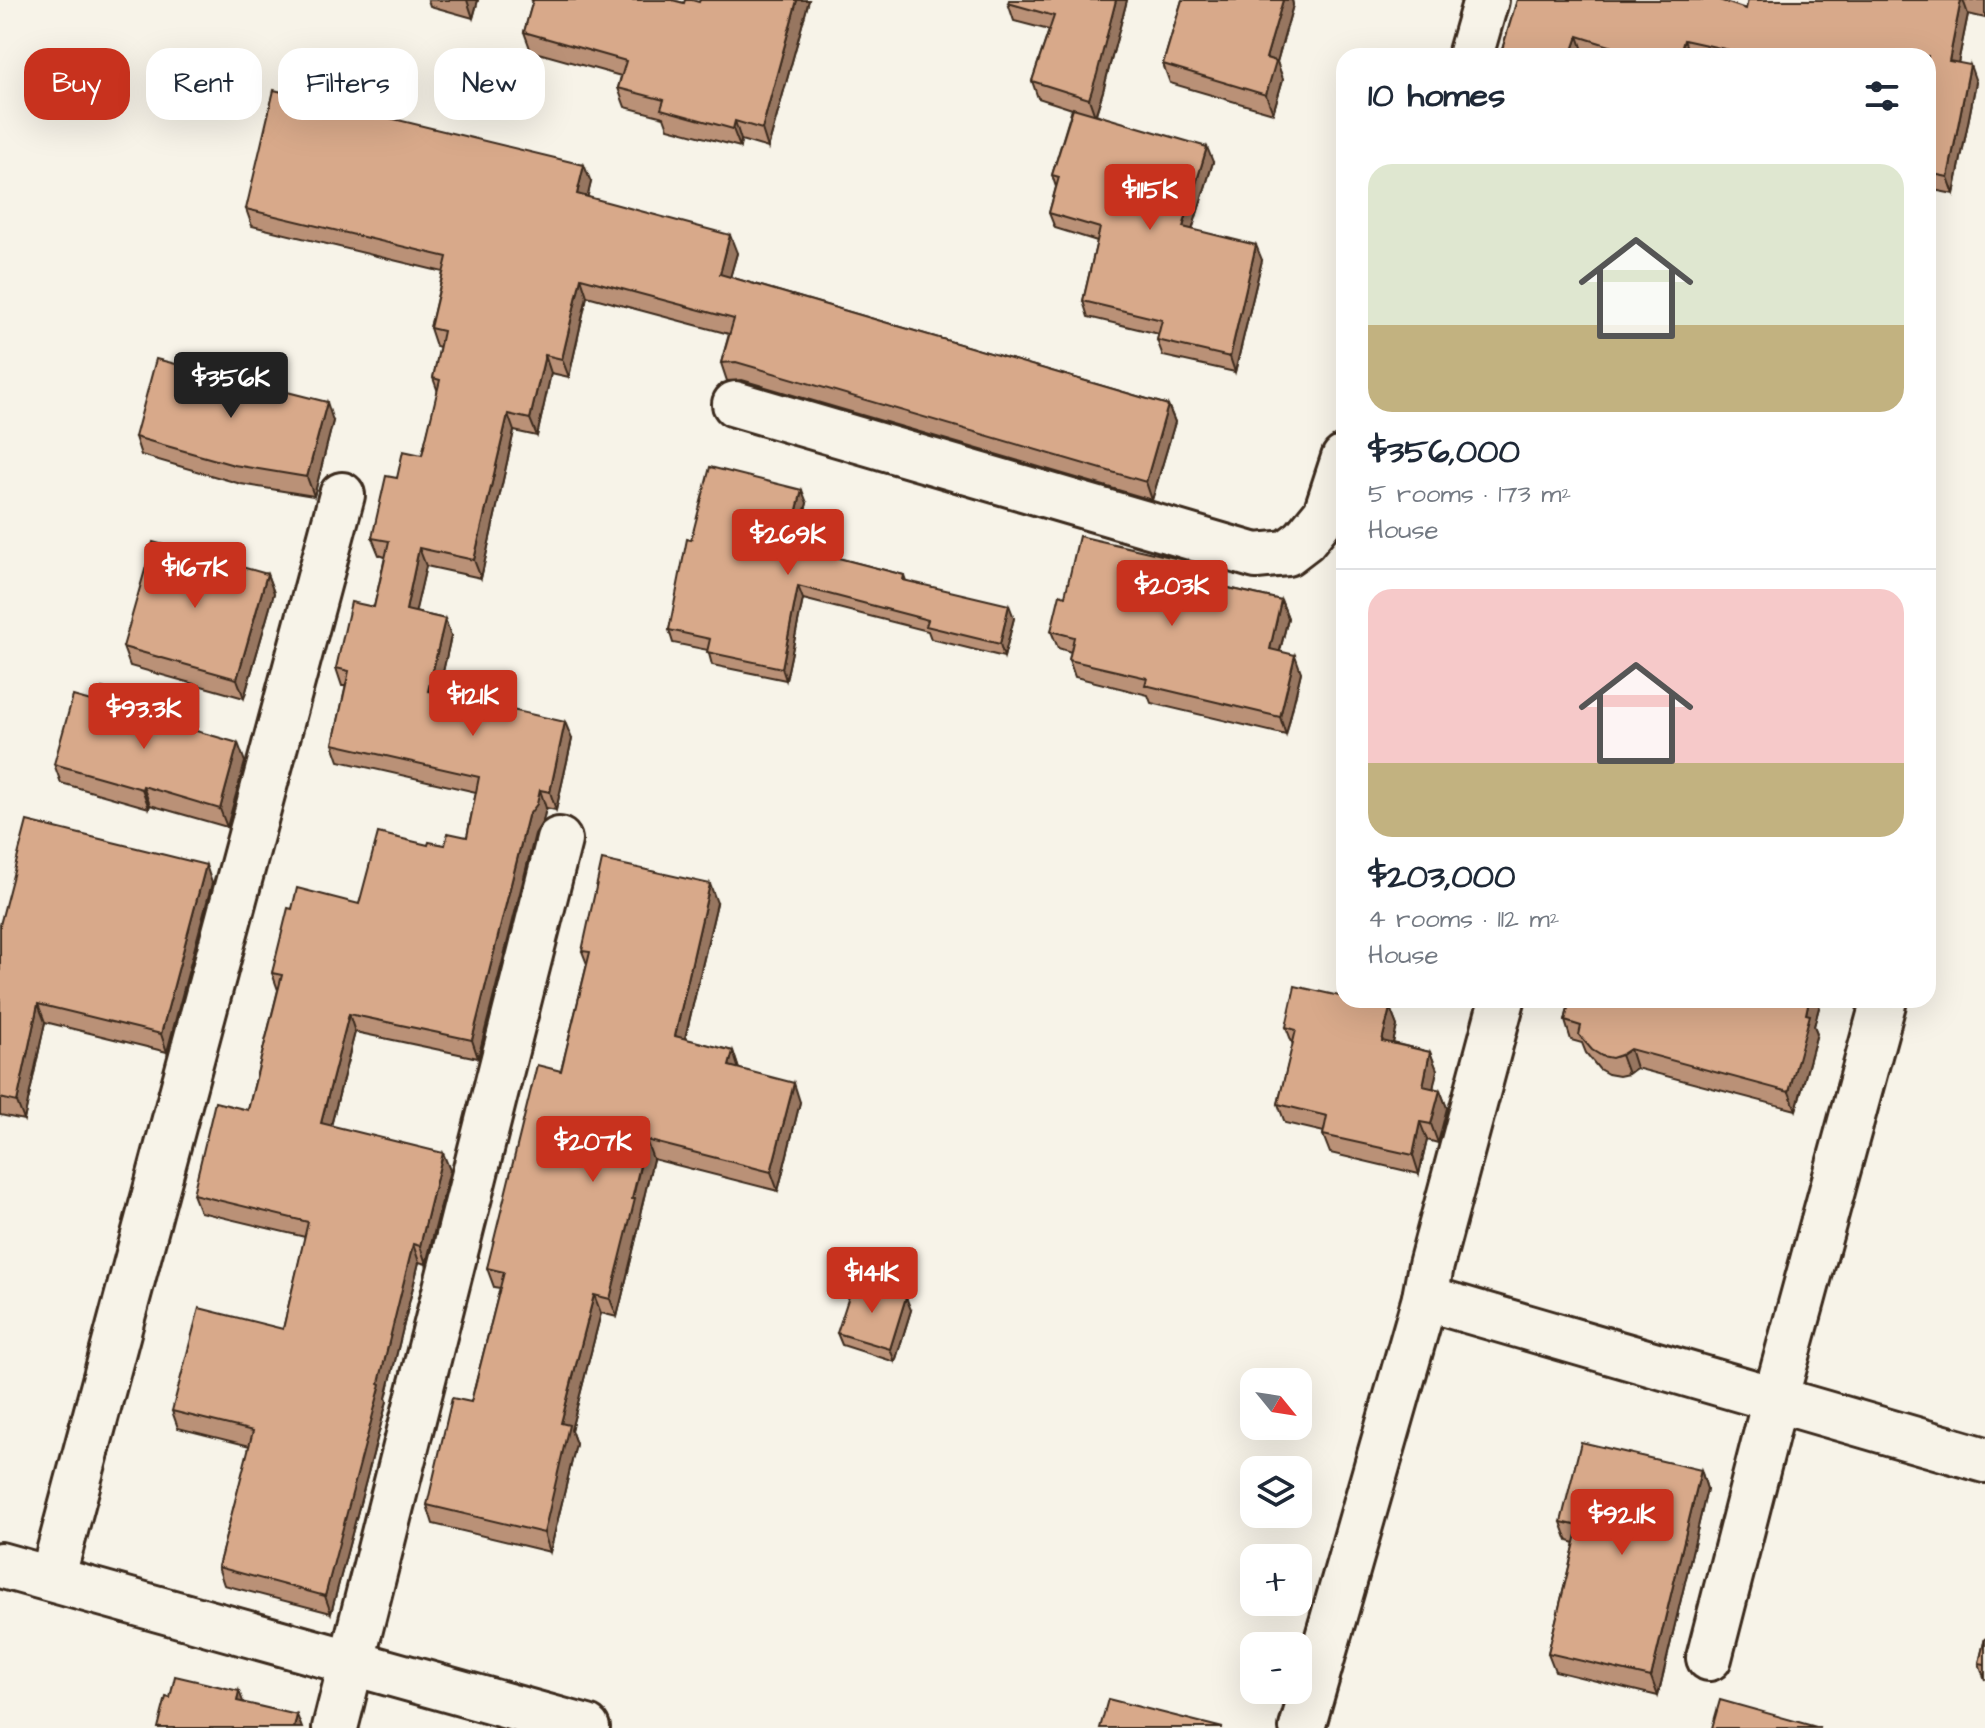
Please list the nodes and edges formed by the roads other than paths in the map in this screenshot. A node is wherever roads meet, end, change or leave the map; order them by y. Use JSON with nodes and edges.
{"nodes":[{"id":1,"x":1486,"y":0,"type":"edge"},
{"id":2,"x":1472,"y":48,"type":"edge"},
{"id":3,"x":735,"y":404,"type":"dead end"},
{"id":4,"x":1336,"y":482,"type":"edge"},
{"id":5,"x":342,"y":495,"type":"dead end"},
{"id":6,"x":559,"y":840,"type":"dead end"},
{"id":7,"x":1500,"y":1008,"type":"edge"},
{"id":8,"x":1882,"y":1008,"type":"edge"},
{"id":9,"x":1425,"y":1298,"type":"junction"},
{"id":10,"x":1775,"y":1400,"type":"junction"},
{"id":11,"x":1985,"y":1460,"type":"edge"},
{"id":12,"x":0,"y":1565,"type":"edge"},
{"id":13,"x":52,"y":1579,"type":"junction"},
{"id":14,"x":1709,"y":1658,"type":"dead end"},
{"id":15,"x":352,"y":1664,"type":"junction"},
{"id":16,"x":335,"y":1728,"type":"edge"},
{"id":17,"x":587,"y":1728,"type":"edge"},
{"id":18,"x":1302,"y":1728,"type":"edge"}],
"edges":[{"from":1,"to":2,"type":"street"},
{"from":3,"to":4,"type":"street"},
{"from":5,"to":13,"type":"street"},
{"from":6,"to":15,"type":"street"},
{"from":7,"to":9,"type":"street"},
{"from":8,"to":10,"type":"street"},
{"from":9,"to":10,"type":"street"},
{"from":9,"to":18,"type":"street"},
{"from":10,"to":11,"type":"street"},
{"from":10,"to":14,"type":"street"},
{"from":12,"to":13,"type":"street"},
{"from":13,"to":15,"type":"street"},
{"from":15,"to":16,"type":"street"},
{"from":15,"to":17,"type":"street"}]}
